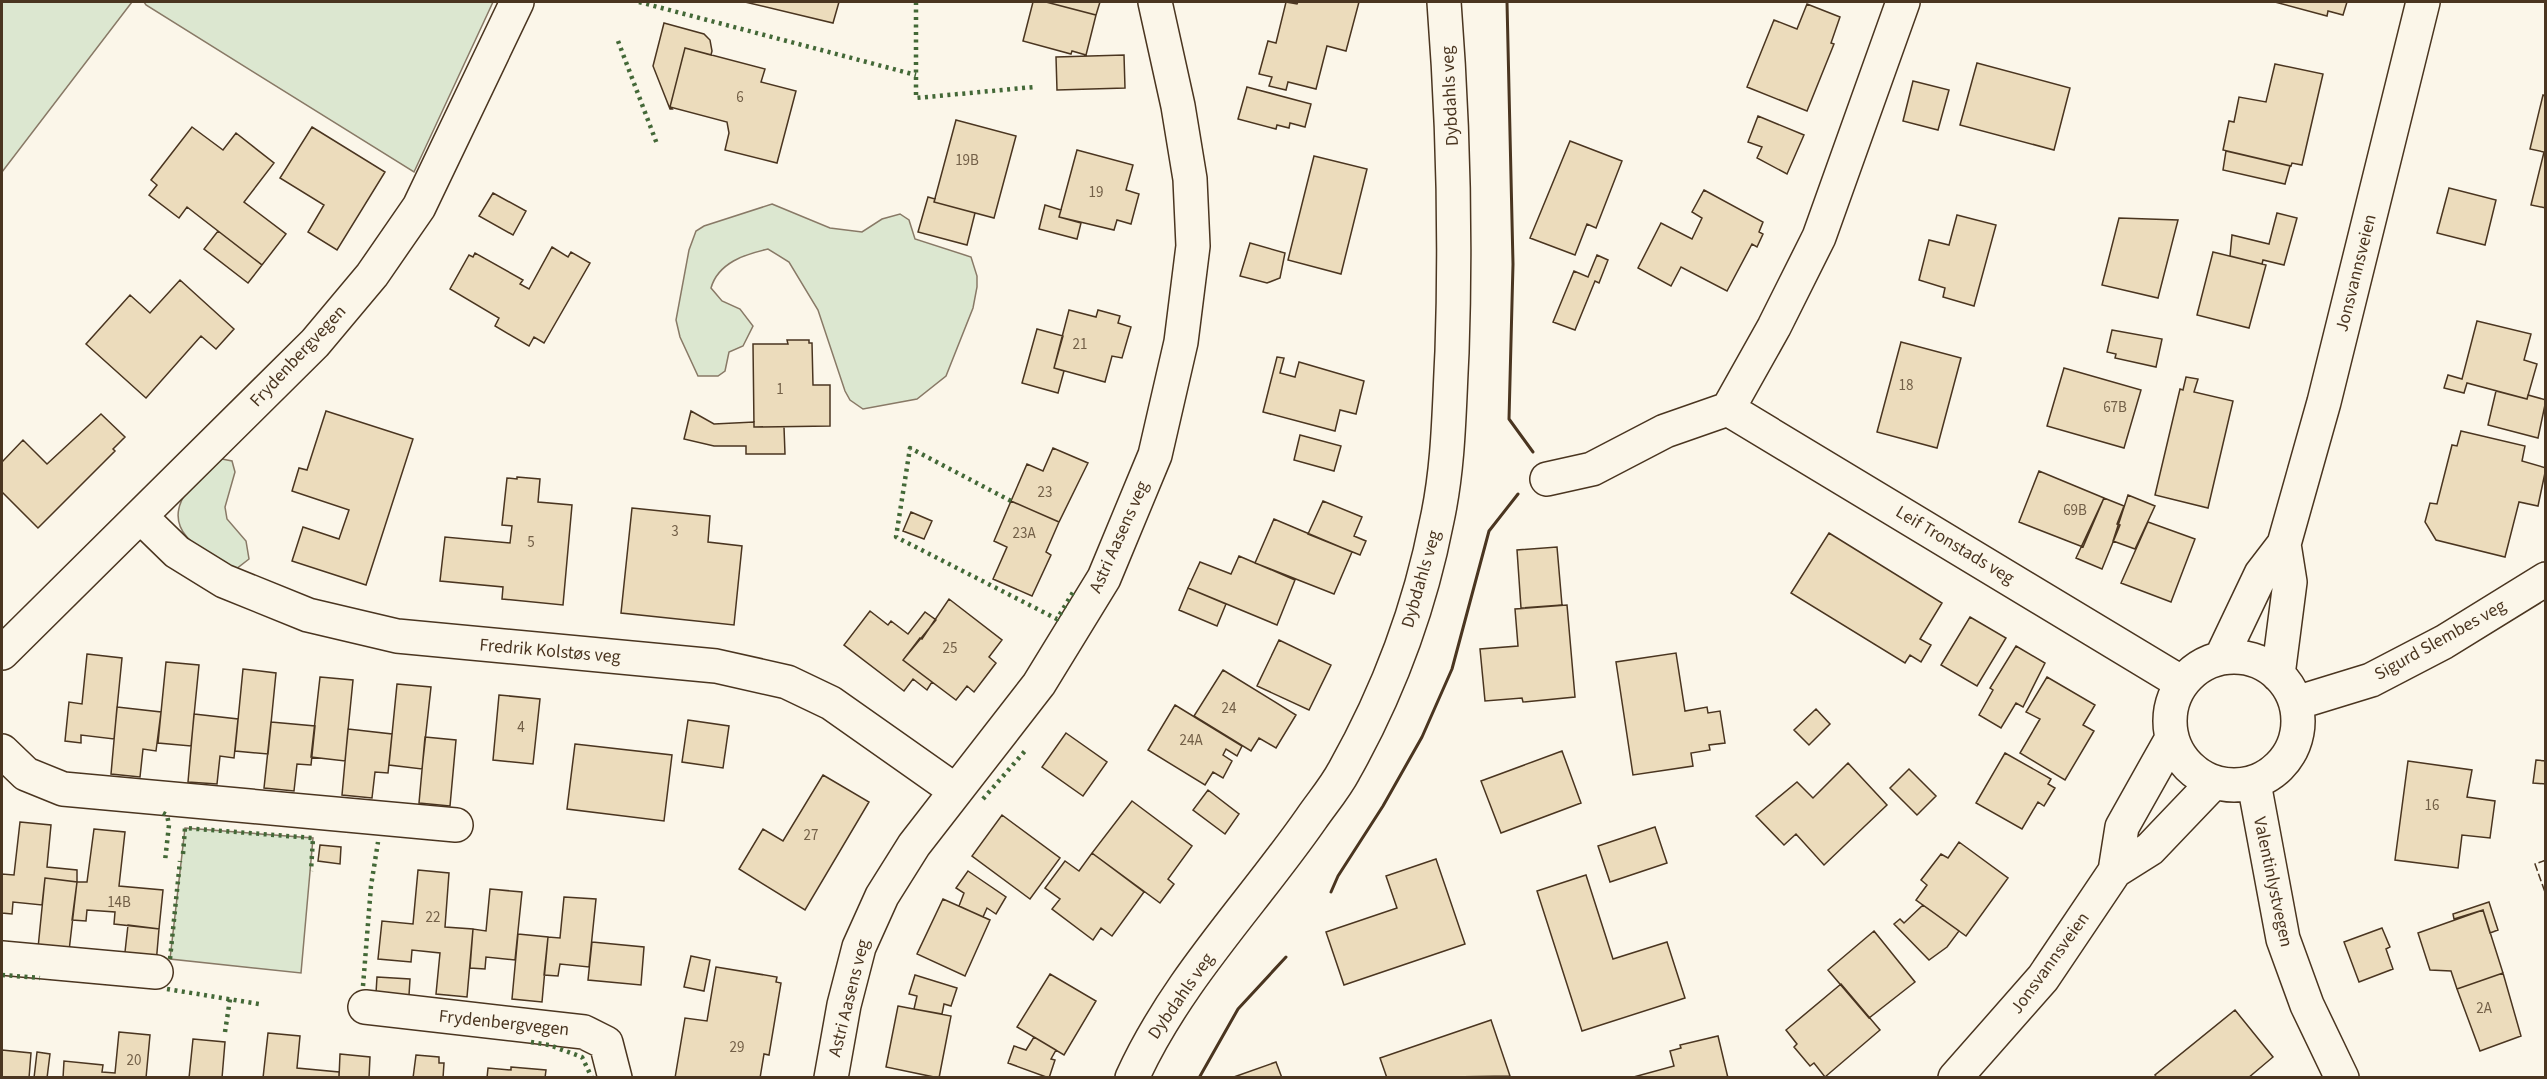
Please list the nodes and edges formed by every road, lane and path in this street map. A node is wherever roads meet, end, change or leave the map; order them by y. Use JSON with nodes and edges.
{"nodes":[{"id":1,"x":517,"y":2,"type":"edge"},
{"id":2,"x":1155,"y":2,"type":"edge"},
{"id":3,"x":1444,"y":2,"type":"edge"},
{"id":4,"x":1903,"y":2,"type":"edge"},
{"id":5,"x":2423,"y":2,"type":"edge"},
{"id":6,"x":1728,"y":409,"type":"junction"},
{"id":7,"x":1547,"y":479,"type":"dead end"},
{"id":8,"x":141,"y":516,"type":"junction"},
{"id":9,"x":2284,"y":544,"type":"junction"},
{"id":10,"x":2546,"y":579,"type":"edge"},
{"id":11,"x":2,"y":653,"type":"edge"},
{"id":12,"x":2221,"y":658,"type":"junction"},
{"id":13,"x":2278,"y":675,"type":"junction"},
{"id":14,"x":2182,"y":683,"type":"junction"},
{"id":15,"x":2296,"y":703,"type":"junction"},
{"id":16,"x":2172,"y":738,"type":"junction"},
{"id":17,"x":2,"y":752,"type":"edge"},
{"id":18,"x":2214,"y":782,"type":"junction"},
{"id":19,"x":2254,"y":783,"type":"junction"},
{"id":20,"x":956,"y":791,"type":"junction"},
{"id":21,"x":456,"y":825,"type":"dead end"},
{"id":22,"x":2115,"y":871,"type":"junction"},
{"id":23,"x":2,"y":958,"type":"edge"},
{"id":24,"x":156,"y":972,"type":"dead end"},
{"id":25,"x":364,"y":1007,"type":"dead end"},
{"id":26,"x":615,"y":1077,"type":"edge"},
{"id":27,"x":831,"y":1077,"type":"edge"},
{"id":28,"x":1132,"y":1077,"type":"edge"},
{"id":29,"x":1955,"y":1077,"type":"edge"},
{"id":30,"x":2342,"y":1077,"type":"edge"}],
"edges":[{"from":1,"to":8,"type":"street","name":"Frydenbergvegen"},
{"from":2,"to":20,"type":"street","name":"Astri Aasens veg"},
{"from":3,"to":28,"type":"street","name":"Dybdahls veg"},
{"from":4,"to":6,"type":"street"},
{"from":5,"to":9,"type":"street","name":"Jonsvannsveien"},
{"from":6,"to":7,"type":"street"},
{"from":6,"to":14,"type":"street","name":"Leif Tronstads veg"},
{"from":8,"to":11,"type":"street","name":"Frydenbergvegen"},
{"from":8,"to":20,"type":"street","name":"Fredrik Kolstøs veg"},
{"from":9,"to":12,"type":"street","name":"Jonsvannsveien"},
{"from":9,"to":13,"type":"street","name":"Jonsvannsveien"},
{"from":10,"to":15,"type":"street","name":"Sigurd Slembes veg"},
{"from":12,"to":13,"type":"street"},
{"from":12,"to":14,"type":"street"},
{"from":13,"to":15,"type":"street"},
{"from":14,"to":16,"type":"street"},
{"from":15,"to":19,"type":"street"},
{"from":16,"to":18,"type":"street"},
{"from":16,"to":22,"type":"street","name":"Jonsvannsveien"},
{"from":17,"to":21,"type":"street"},
{"from":18,"to":19,"type":"street"},
{"from":18,"to":22,"type":"street","name":"Jonsvannsveien"},
{"from":19,"to":30,"type":"street","name":"Valentinlystvegen"},
{"from":20,"to":27,"type":"street","name":"Astri Aasens veg"},
{"from":22,"to":29,"type":"street","name":"Jonsvannsveien"},
{"from":23,"to":24,"type":"street"},
{"from":25,"to":26,"type":"street","name":"Frydenbergvegen"}]}
